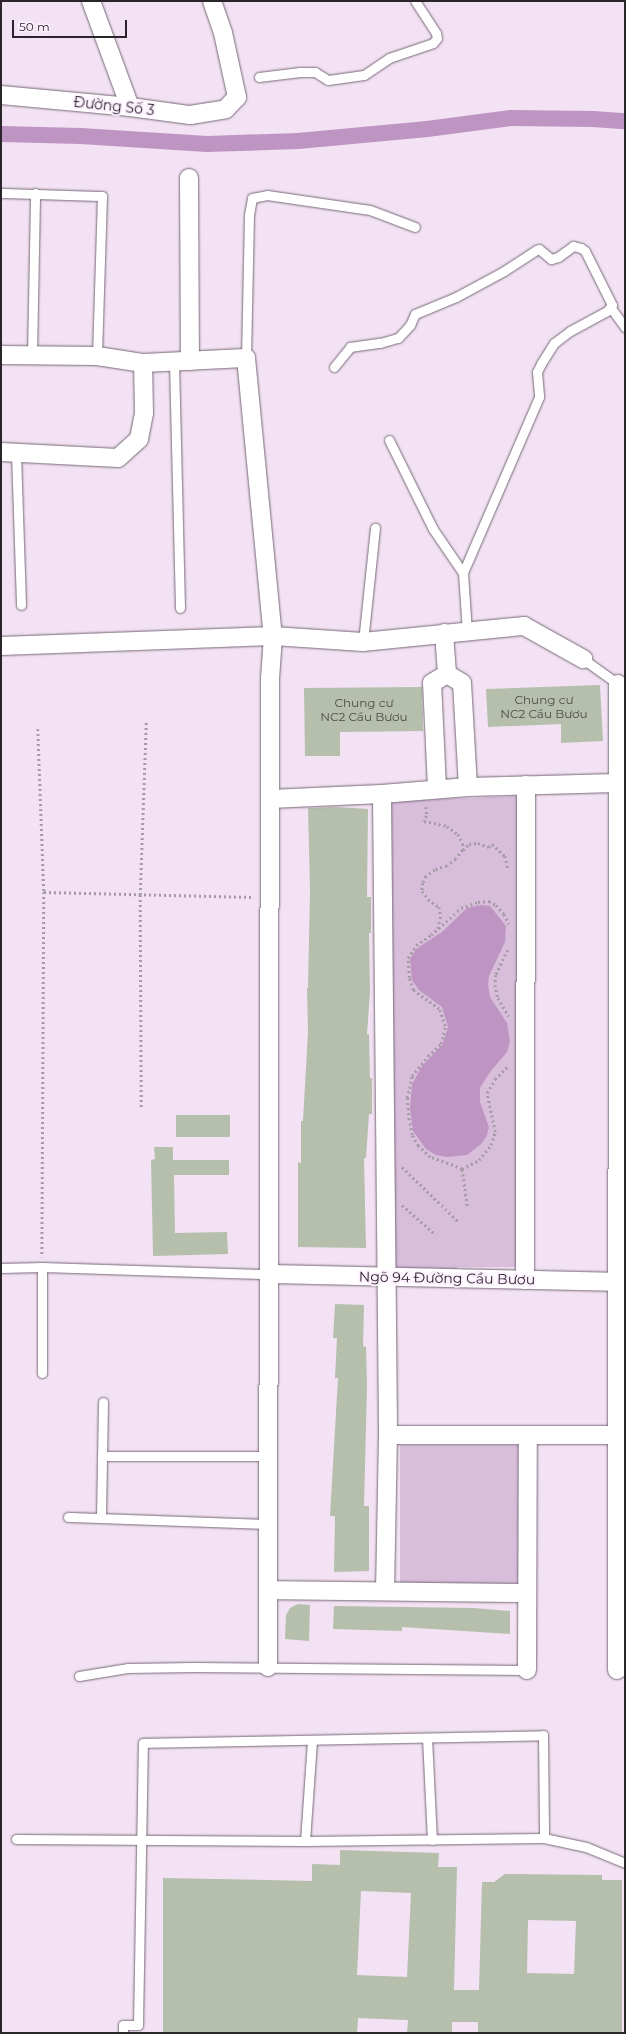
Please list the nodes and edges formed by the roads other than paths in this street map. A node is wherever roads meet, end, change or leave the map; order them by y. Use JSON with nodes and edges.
{"nodes":[{"id":1,"x":91,"y":1,"type":"edge"},
{"id":2,"x":199,"y":1,"type":"edge"},
{"id":3,"x":212,"y":1,"type":"edge"},
{"id":4,"x":415,"y":1,"type":"edge"},
{"id":5,"x":259,"y":77,"type":"dead end"},
{"id":6,"x":1,"y":95,"type":"edge"},
{"id":7,"x":130,"y":107,"type":"junction"},
{"id":8,"x":226,"y":109,"type":"junction"},
{"id":9,"x":189,"y":178,"type":"dead end"},
{"id":10,"x":1,"y":193,"type":"edge"},
{"id":11,"x":35,"y":193,"type":"junction"},
{"id":12,"x":415,"y":227,"type":"dead end"},
{"id":13,"x":611,"y":308,"type":"junction"},
{"id":14,"x":625,"y":327,"type":"edge"},
{"id":15,"x":32,"y":355,"type":"junction"},
{"id":16,"x":1,"y":356,"type":"edge"},
{"id":17,"x":97,"y":356,"type":"junction"},
{"id":18,"x":246,"y":358,"type":"junction"},
{"id":19,"x":182,"y":361,"type":"junction"},
{"id":20,"x":143,"y":362,"type":"junction"},
{"id":21,"x":334,"y":367,"type":"dead end"},
{"id":22,"x":389,"y":440,"type":"dead end"},
{"id":23,"x":8,"y":452,"type":"edge"},
{"id":24,"x":375,"y":528,"type":"dead end"},
{"id":25,"x":463,"y":573,"type":"junction"},
{"id":26,"x":22,"y":605,"type":"dead end"},
{"id":27,"x":180,"y":608,"type":"dead end"},
{"id":28,"x":467,"y":632,"type":"junction"},
{"id":29,"x":444,"y":633,"type":"junction"},
{"id":30,"x":273,"y":636,"type":"junction"},
{"id":31,"x":363,"y":642,"type":"junction"},
{"id":32,"x":1,"y":646,"type":"edge"},
{"id":33,"x":583,"y":659,"type":"joint"},
{"id":34,"x":447,"y":674,"type":"junction"},
{"id":35,"x":618,"y":684,"type":"joint"},
{"id":36,"x":617,"y":783,"type":"junction"},
{"id":37,"x":526,"y":785,"type":"junction"},
{"id":38,"x":468,"y":786,"type":"junction"},
{"id":39,"x":437,"y":788,"type":"junction"},
{"id":40,"x":382,"y":794,"type":"junction"},
{"id":41,"x":270,"y":799,"type":"junction"},
{"id":42,"x":42,"y":1267,"type":"junction"},
{"id":43,"x":1,"y":1268,"type":"edge"},
{"id":44,"x":269,"y":1274,"type":"junction"},
{"id":45,"x":388,"y":1276,"type":"junction"},
{"id":46,"x":525,"y":1280,"type":"junction"},
{"id":47,"x":622,"y":1282,"type":"edge"},
{"id":48,"x":42,"y":1373,"type":"dead end"},
{"id":49,"x":103,"y":1402,"type":"dead end"},
{"id":50,"x":388,"y":1435,"type":"junction"},
{"id":51,"x":528,"y":1435,"type":"junction"},
{"id":52,"x":617,"y":1435,"type":"junction"},
{"id":53,"x":102,"y":1456,"type":"junction"},
{"id":54,"x":268,"y":1456,"type":"junction"},
{"id":55,"x":68,"y":1517,"type":"dead end"},
{"id":56,"x":101,"y":1517,"type":"junction"},
{"id":57,"x":269,"y":1524,"type":"junction"},
{"id":58,"x":268,"y":1590,"type":"junction"},
{"id":59,"x":385,"y":1591,"type":"junction"},
{"id":60,"x":527,"y":1593,"type":"junction"},
{"id":61,"x":268,"y":1667,"type":"junction"},
{"id":62,"x":527,"y":1670,"type":"joint"},
{"id":63,"x":617,"y":1670,"type":"dead end"},
{"id":64,"x":79,"y":1676,"type":"dead end"},
{"id":65,"x":427,"y":1738,"type":"junction"},
{"id":66,"x":312,"y":1740,"type":"junction"},
{"id":67,"x":141,"y":1838,"type":"junction"},
{"id":68,"x":544,"y":1838,"type":"junction"},
{"id":69,"x":16,"y":1839,"type":"dead end"},
{"id":70,"x":432,"y":1840,"type":"junction"},
{"id":71,"x":305,"y":1841,"type":"junction"},
{"id":72,"x":625,"y":1863,"type":"edge"},
{"id":73,"x":140,"y":2029,"type":"edge"},
{"id":74,"x":123,"y":2033,"type":"edge"}],
"edges":[{"from":1,"to":7,"type":"street"},
{"from":2,"to":8,"type":"street"},
{"from":3,"to":8,"type":"street"},
{"from":4,"to":5,"type":"lane"},
{"from":6,"to":7,"type":"street","name":"Đường Số 3"},
{"from":7,"to":8,"type":"street","name":"Đường Số 3"},
{"from":9,"to":19,"type":"street"},
{"from":10,"to":11,"type":"lane"},
{"from":11,"to":15,"type":"lane"},
{"from":11,"to":17,"type":"lane"},
{"from":12,"to":18,"type":"lane"},
{"from":13,"to":14,"type":"lane"},
{"from":13,"to":21,"type":"lane"},
{"from":13,"to":25,"type":"lane"},
{"from":15,"to":16,"type":"street"},
{"from":15,"to":17,"type":"street"},
{"from":17,"to":20,"type":"street"},
{"from":18,"to":19,"type":"street"},
{"from":18,"to":30,"type":"street"},
{"from":19,"to":20,"type":"street"},
{"from":19,"to":27,"type":"lane"},
{"from":20,"to":23,"type":"street"},
{"from":22,"to":25,"type":"lane"},
{"from":23,"to":26,"type":"lane"},
{"from":24,"to":31,"type":"lane"},
{"from":25,"to":28,"type":"lane"},
{"from":28,"to":29,"type":"street"},
{"from":28,"to":33,"type":"street"},
{"from":29,"to":31,"type":"street"},
{"from":29,"to":34,"type":"street"},
{"from":30,"to":31,"type":"street"},
{"from":30,"to":32,"type":"street"},
{"from":30,"to":41,"type":"street"},
{"from":33,"to":35,"type":"lane"},
{"from":34,"to":38,"type":"street"},
{"from":34,"to":39,"type":"street"},
{"from":35,"to":36,"type":"street"},
{"from":36,"to":37,"type":"street"},
{"from":36,"to":47,"type":"street"},
{"from":37,"to":38,"type":"street"},
{"from":37,"to":46,"type":"street"},
{"from":38,"to":39,"type":"street"},
{"from":39,"to":40,"type":"street"},
{"from":40,"to":41,"type":"street"},
{"from":40,"to":45,"type":"street"},
{"from":41,"to":44,"type":"street"},
{"from":42,"to":43,"type":"lane"},
{"from":42,"to":44,"type":"lane"},
{"from":42,"to":48,"type":"lane"},
{"from":44,"to":45,"type":"street","name":"Ngõ 94 Đường Cầu Bươu"},
{"from":44,"to":54,"type":"street"},
{"from":45,"to":46,"type":"street","name":"Ngõ 94 Đường Cầu Bươu"},
{"from":45,"to":50,"type":"street"},
{"from":46,"to":47,"type":"street","name":"Ngõ 94 Đường Cầu Bươu"},
{"from":47,"to":52,"type":"street"},
{"from":49,"to":53,"type":"lane"},
{"from":50,"to":51,"type":"street"},
{"from":50,"to":59,"type":"street"},
{"from":51,"to":52,"type":"street"},
{"from":51,"to":60,"type":"street"},
{"from":52,"to":63,"type":"street"},
{"from":53,"to":54,"type":"lane"},
{"from":53,"to":56,"type":"lane"},
{"from":54,"to":57,"type":"street"},
{"from":55,"to":56,"type":"lane"},
{"from":56,"to":57,"type":"lane"},
{"from":57,"to":58,"type":"street"},
{"from":58,"to":59,"type":"street"},
{"from":58,"to":61,"type":"street"},
{"from":59,"to":60,"type":"street"},
{"from":60,"to":62,"type":"street"},
{"from":61,"to":62,"type":"lane"},
{"from":61,"to":64,"type":"lane"},
{"from":65,"to":66,"type":"lane"},
{"from":65,"to":68,"type":"lane"},
{"from":65,"to":70,"type":"lane"},
{"from":66,"to":67,"type":"lane"},
{"from":66,"to":71,"type":"lane"},
{"from":67,"to":69,"type":"lane"},
{"from":67,"to":71,"type":"lane"},
{"from":67,"to":73,"type":"lane"},
{"from":68,"to":70,"type":"lane"},
{"from":68,"to":72,"type":"lane"},
{"from":70,"to":71,"type":"lane"},
{"from":73,"to":74,"type":"lane"}]}
